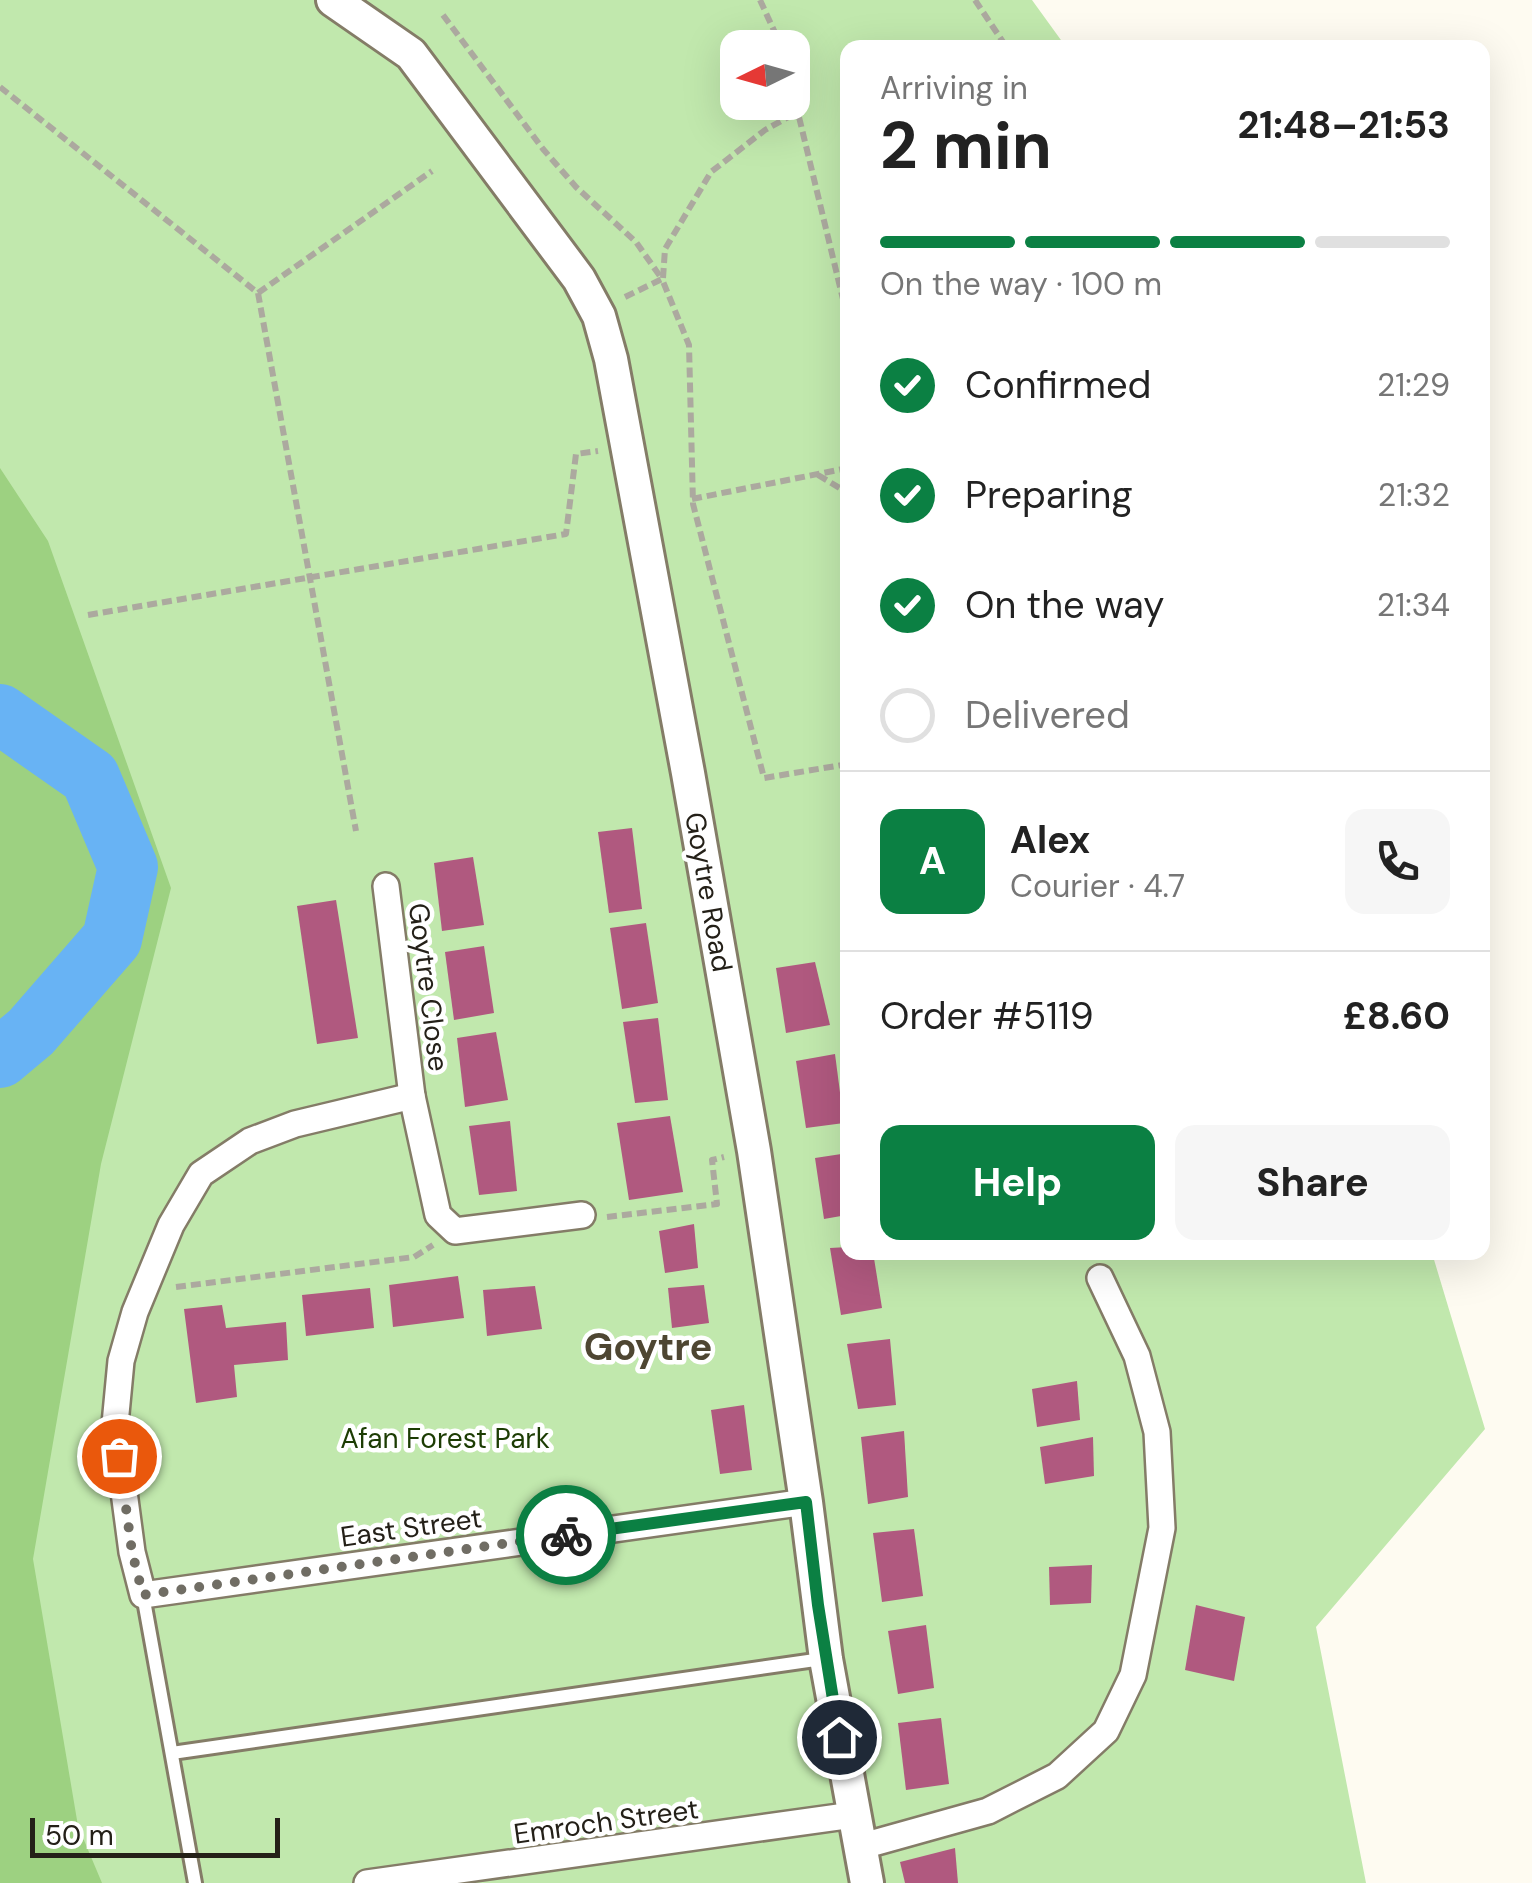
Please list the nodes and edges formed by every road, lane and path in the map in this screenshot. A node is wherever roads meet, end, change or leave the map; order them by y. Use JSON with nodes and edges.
{"nodes":[{"id":1,"x":333,"y":0,"type":"edge"},
{"id":2,"x":760,"y":0,"type":"edge"},
{"id":3,"x":975,"y":0,"type":"edge"},
{"id":4,"x":443,"y":16,"type":"dead end"},
{"id":5,"x":774,"y":30,"type":"edge"},
{"id":6,"x":1002,"y":40,"type":"edge"},
{"id":7,"x":0,"y":87,"type":"edge"},
{"id":8,"x":783,"y":120,"type":"edge"},
{"id":9,"x":801,"y":120,"type":"edge"},
{"id":10,"x":432,"y":171,"type":"dead end"},
{"id":11,"x":662,"y":280,"type":"junction"},
{"id":12,"x":840,"y":286,"type":"edge"},
{"id":13,"x":258,"y":293,"type":"junction"},
{"id":14,"x":596,"y":311,"type":"junction"},
{"id":15,"x":628,"y":446,"type":"junction"},
{"id":16,"x":840,"y":470,"type":"edge"},
{"id":17,"x":817,"y":474,"type":"junction"},
{"id":18,"x":840,"y":488,"type":"edge"},
{"id":19,"x":692,"y":499,"type":"junction"},
{"id":20,"x":310,"y":577,"type":"junction"},
{"id":21,"x":88,"y":614,"type":"dead end"},
{"id":22,"x":840,"y":765,"type":"edge"},
{"id":23,"x":356,"y":831,"type":"dead end"},
{"id":24,"x":386,"y":886,"type":"dead end"},
{"id":25,"x":412,"y":1096,"type":"junction"},
{"id":26,"x":754,"y":1151,"type":"junction"},
{"id":27,"x":582,"y":1215,"type":"joint"},
{"id":28,"x":455,"y":1232,"type":"junction"},
{"id":29,"x":1100,"y":1278,"type":"dead end"},
{"id":30,"x":142,"y":1291,"type":"junction"},
{"id":31,"x":806,"y":1502,"type":"junction"},
{"id":32,"x":143,"y":1595,"type":"junction"},
{"id":33,"x":826,"y":1659,"type":"junction"},
{"id":34,"x":172,"y":1753,"type":"junction"},
{"id":35,"x":856,"y":1831,"type":"junction"},
{"id":36,"x":491,"y":1875,"type":"edge"},
{"id":37,"x":195,"y":1883,"type":"edge"},
{"id":38,"x":367,"y":1883,"type":"edge"},
{"id":39,"x":867,"y":1883,"type":"edge"}],
"edges":[{"from":1,"to":14,"type":"street","name":"Goytre Road"},
{"from":2,"to":5,"type":"path"},
{"from":3,"to":6,"type":"path"},
{"from":4,"to":11,"type":"path"},
{"from":7,"to":13,"type":"path"},
{"from":8,"to":11,"type":"path"},
{"from":9,"to":12,"type":"path"},
{"from":10,"to":13,"type":"path"},
{"from":11,"to":14,"type":"path"},
{"from":11,"to":19,"type":"path"},
{"from":13,"to":20,"type":"path"},
{"from":14,"to":15,"type":"street","name":"Goytre Road"},
{"from":15,"to":20,"type":"path"},
{"from":15,"to":26,"type":"street","name":"Goytre Road"},
{"from":16,"to":17,"type":"path"},
{"from":17,"to":18,"type":"path"},
{"from":17,"to":19,"type":"path"},
{"from":19,"to":22,"type":"path"},
{"from":20,"to":21,"type":"path"},
{"from":20,"to":23,"type":"path"},
{"from":24,"to":25,"type":"street","name":"Goytre Close"},
{"from":25,"to":28,"type":"street","name":"Goytre Close"},
{"from":25,"to":30,"type":"street","name":"Goytre Close"},
{"from":26,"to":27,"type":"path"},
{"from":26,"to":31,"type":"street","name":"Goytre Road"},
{"from":27,"to":28,"type":"street"},
{"from":28,"to":30,"type":"path"},
{"from":29,"to":35,"type":"street","name":"Emroch Street"},
{"from":30,"to":32,"type":"street","name":"Goytre Close"},
{"from":31,"to":32,"type":"street","name":"East Street"},
{"from":31,"to":33,"type":"street","name":"Goytre Road"},
{"from":32,"to":34,"type":"lane"},
{"from":33,"to":34,"type":"lane"},
{"from":33,"to":35,"type":"street","name":"Goytre Road"},
{"from":34,"to":37,"type":"lane"},
{"from":35,"to":36,"type":"street","name":"Emroch Street"},
{"from":35,"to":39,"type":"street","name":"Goytre Road"},
{"from":36,"to":38,"type":"street","name":"Emroch Street"}]}
